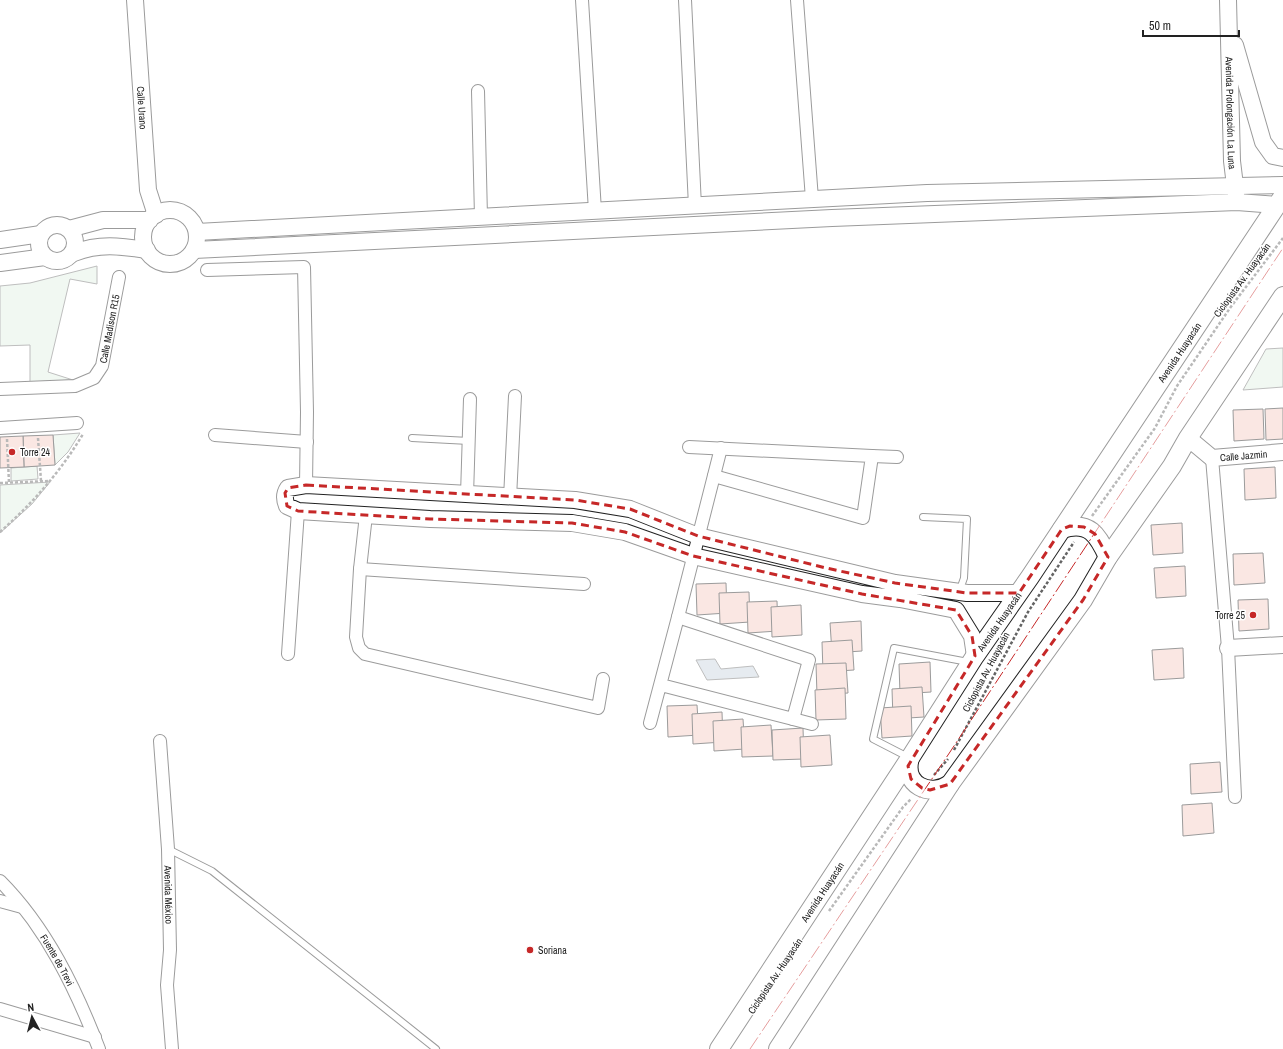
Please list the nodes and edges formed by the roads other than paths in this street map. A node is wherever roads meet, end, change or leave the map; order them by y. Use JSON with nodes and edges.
{"nodes":[{"id":1,"x":135,"y":0,"type":"edge"},
{"id":2,"x":582,"y":0,"type":"edge"},
{"id":3,"x":685,"y":0,"type":"edge"},
{"id":4,"x":797,"y":0,"type":"edge"},
{"id":5,"x":1228,"y":0,"type":"edge"},
{"id":6,"x":1228,"y":23,"type":"junction"},
{"id":7,"x":478,"y":91,"type":"dead end"},
{"id":8,"x":1283,"y":158,"type":"edge"},
{"id":9,"x":1235,"y":185,"type":"junction"},
{"id":10,"x":1283,"y":185,"type":"edge"},
{"id":11,"x":812,"y":199,"type":"junction"},
{"id":12,"x":1280,"y":200,"type":"edge"},
{"id":13,"x":1237,"y":202,"type":"junction"},
{"id":14,"x":740,"y":203,"type":"junction"},
{"id":15,"x":694,"y":206,"type":"junction"},
{"id":16,"x":595,"y":211,"type":"junction"},
{"id":17,"x":153,"y":217,"type":"junction"},
{"id":18,"x":481,"y":217,"type":"junction"},
{"id":19,"x":741,"y":223,"type":"junction"},
{"id":20,"x":69,"y":229,"type":"junction"},
{"id":21,"x":197,"y":232,"type":"junction"},
{"id":22,"x":41,"y":234,"type":"junction"},
{"id":23,"x":0,"y":240,"type":"edge"},
{"id":24,"x":147,"y":250,"type":"junction"},
{"id":25,"x":194,"y":250,"type":"junction"},
{"id":26,"x":74,"y":253,"type":"junction"},
{"id":27,"x":44,"y":257,"type":"junction"},
{"id":28,"x":0,"y":263,"type":"edge"},
{"id":29,"x":207,"y":270,"type":"dead end"},
{"id":30,"x":119,"y":277,"type":"dead end"},
{"id":31,"x":1283,"y":296,"type":"edge"},
{"id":32,"x":0,"y":389,"type":"edge"},
{"id":33,"x":515,"y":396,"type":"dead end"},
{"id":34,"x":470,"y":399,"type":"dead end"},
{"id":35,"x":77,"y":423,"type":"dead end"},
{"id":36,"x":3,"y":428,"type":"edge"},
{"id":37,"x":215,"y":435,"type":"dead end"},
{"id":38,"x":412,"y":438,"type":"dead end"},
{"id":39,"x":1188,"y":438,"type":"junction"},
{"id":40,"x":469,"y":441,"type":"junction"},
{"id":41,"x":307,"y":442,"type":"junction"},
{"id":42,"x":689,"y":447,"type":"dead end"},
{"id":43,"x":721,"y":448,"type":"junction"},
{"id":44,"x":1283,"y":452,"type":"edge"},
{"id":45,"x":872,"y":456,"type":"junction"},
{"id":46,"x":897,"y":457,"type":"dead end"},
{"id":47,"x":1212,"y":458,"type":"junction"},
{"id":48,"x":714,"y":476,"type":"junction"},
{"id":49,"x":306,"y":484,"type":"junction"},
{"id":50,"x":467,"y":495,"type":"junction"},
{"id":51,"x":486,"y":496,"type":"junction"},
{"id":52,"x":510,"y":498,"type":"junction"},
{"id":53,"x":298,"y":511,"type":"junction"},
{"id":54,"x":366,"y":516,"type":"junction"},
{"id":55,"x":923,"y":517,"type":"dead end"},
{"id":56,"x":485,"y":521,"type":"junction"},
{"id":57,"x":509,"y":522,"type":"junction"},
{"id":58,"x":1062,"y":529,"type":"junction"},
{"id":59,"x":698,"y":536,"type":"junction"},
{"id":60,"x":693,"y":556,"type":"junction"},
{"id":61,"x":1108,"y":557,"type":"junction"},
{"id":62,"x":360,"y":569,"type":"junction"},
{"id":63,"x":866,"y":577,"type":"junction"},
{"id":64,"x":584,"y":584,"type":"dead end"},
{"id":65,"x":959,"y":592,"type":"junction"},
{"id":66,"x":1019,"y":593,"type":"junction"},
{"id":67,"x":862,"y":594,"type":"junction"},
{"id":68,"x":956,"y":610,"type":"junction"},
{"id":69,"x":678,"y":618,"type":"junction"},
{"id":70,"x":1283,"y":645,"type":"edge"},
{"id":71,"x":1228,"y":648,"type":"junction"},
{"id":72,"x":288,"y":654,"type":"dead end"},
{"id":73,"x":973,"y":659,"type":"junction"},
{"id":74,"x":603,"y":679,"type":"dead end"},
{"id":75,"x":661,"y":685,"type":"junction"},
{"id":76,"x":793,"y":719,"type":"junction"},
{"id":77,"x":650,"y":723,"type":"dead end"},
{"id":78,"x":812,"y":724,"type":"dead end"},
{"id":79,"x":160,"y":741,"type":"dead end"},
{"id":80,"x":910,"y":758,"type":"junction"},
{"id":81,"x":950,"y":784,"type":"junction"},
{"id":82,"x":1235,"y":797,"type":"dead end"},
{"id":83,"x":168,"y":849,"type":"junction"},
{"id":84,"x":0,"y":881,"type":"edge"},
{"id":85,"x":0,"y":901,"type":"edge"},
{"id":86,"x":22,"y":907,"type":"junction"},
{"id":87,"x":0,"y":1009,"type":"edge"},
{"id":88,"x":94,"y":1037,"type":"junction"},
{"id":89,"x":99,"y":1049,"type":"edge"},
{"id":90,"x":172,"y":1049,"type":"edge"},
{"id":91,"x":436,"y":1049,"type":"edge"},
{"id":92,"x":719,"y":1049,"type":"edge"},
{"id":93,"x":778,"y":1049,"type":"edge"}],
"edges":[{"from":1,"to":17,"type":"main road","name":"Calle Urano"},
{"from":2,"to":16,"type":"street"},
{"from":3,"to":15,"type":"street"},
{"from":4,"to":11,"type":"street"},
{"from":5,"to":6,"type":"main road","name":"Avenida Prolongación La Luna"},
{"from":6,"to":8,"type":"main road","name":"Avenida Prolongación La Luna"},
{"from":6,"to":9,"type":"main road","name":"Avenida Prolongación La Luna"},
{"from":7,"to":18,"type":"street"},
{"from":9,"to":10,"type":"main road"},
{"from":9,"to":11,"type":"main road"},
{"from":9,"to":13,"type":"main road","name":"Avenida Prolongación La Luna"},
{"from":11,"to":14,"type":"main road"},
{"from":12,"to":13,"type":"main road"},
{"from":12,"to":58,"type":"main road","name":"Avenida Huayacán"},
{"from":13,"to":19,"type":"main road"},
{"from":14,"to":15,"type":"main road"},
{"from":14,"to":19,"type":"main road"},
{"from":15,"to":16,"type":"main road"},
{"from":16,"to":18,"type":"main road"},
{"from":17,"to":20,"type":"main road"},
{"from":17,"to":21,"type":"main road"},
{"from":17,"to":24,"type":"main road"},
{"from":18,"to":21,"type":"main road"},
{"from":19,"to":25,"type":"main road"},
{"from":20,"to":22,"type":"main road"},
{"from":20,"to":26,"type":"main road"},
{"from":21,"to":25,"type":"main road"},
{"from":22,"to":23,"type":"main road"},
{"from":22,"to":27,"type":"main road"},
{"from":24,"to":25,"type":"main road"},
{"from":24,"to":26,"type":"main road"},
{"from":26,"to":27,"type":"main road"},
{"from":27,"to":28,"type":"main road"},
{"from":29,"to":41,"type":"street"},
{"from":30,"to":32,"type":"street","name":"Calle Madison R15"},
{"from":31,"to":39,"type":"main road"},
{"from":33,"to":52,"type":"street"},
{"from":34,"to":40,"type":"street"},
{"from":35,"to":36,"type":"street"},
{"from":37,"to":41,"type":"street"},
{"from":38,"to":40,"type":"lane"},
{"from":39,"to":47,"type":"main road","name":"Calle Jazmin"},
{"from":39,"to":61,"type":"main road"},
{"from":40,"to":50,"type":"street"},
{"from":41,"to":49,"type":"street"},
{"from":42,"to":43,"type":"street"},
{"from":43,"to":45,"type":"street"},
{"from":43,"to":48,"type":"street"},
{"from":44,"to":47,"type":"main road","name":"Calle Jazmin"},
{"from":45,"to":46,"type":"street"},
{"from":45,"to":48,"type":"street"},
{"from":47,"to":71,"type":"street"},
{"from":48,"to":59,"type":"street"},
{"from":49,"to":50,"type":"main road"},
{"from":49,"to":53,"type":"main road"},
{"from":50,"to":51,"type":"main road"},
{"from":51,"to":52,"type":"main road"},
{"from":51,"to":56,"type":"main road"},
{"from":52,"to":57,"type":"main road"},
{"from":52,"to":59,"type":"main road"},
{"from":53,"to":54,"type":"main road"},
{"from":53,"to":72,"type":"street"},
{"from":54,"to":56,"type":"main road"},
{"from":54,"to":62,"type":"street"},
{"from":55,"to":65,"type":"lane"},
{"from":56,"to":57,"type":"main road"},
{"from":57,"to":60,"type":"main road"},
{"from":58,"to":61,"type":"main road"},
{"from":58,"to":66,"type":"main road","name":"Avenida Huayacán"},
{"from":59,"to":60,"type":"street"},
{"from":59,"to":63,"type":"main road"},
{"from":60,"to":67,"type":"main road"},
{"from":60,"to":69,"type":"street"},
{"from":61,"to":81,"type":"main road"},
{"from":62,"to":64,"type":"street"},
{"from":62,"to":74,"type":"street"},
{"from":63,"to":65,"type":"main road"},
{"from":63,"to":67,"type":"main road"},
{"from":65,"to":66,"type":"main road"},
{"from":65,"to":68,"type":"main road"},
{"from":66,"to":73,"type":"main road","name":"Avenida Huayacán"},
{"from":67,"to":68,"type":"main road"},
{"from":68,"to":73,"type":"main road"},
{"from":69,"to":75,"type":"street"},
{"from":69,"to":76,"type":"street"},
{"from":70,"to":71,"type":"main road"},
{"from":71,"to":82,"type":"street"},
{"from":73,"to":80,"type":"main road","name":"Avenida Huayacán"},
{"from":73,"to":80,"type":"lane"},
{"from":75,"to":76,"type":"street"},
{"from":75,"to":77,"type":"street"},
{"from":76,"to":78,"type":"street"},
{"from":79,"to":83,"type":"street","name":"Avenida México"},
{"from":80,"to":81,"type":"main road"},
{"from":80,"to":92,"type":"main road","name":"Avenida Huayacán"},
{"from":81,"to":93,"type":"main road"},
{"from":83,"to":90,"type":"street","name":"Avenida México"},
{"from":83,"to":91,"type":"lane"},
{"from":84,"to":86,"type":"street","name":"Fuente de Trevi"},
{"from":85,"to":86,"type":"street"},
{"from":86,"to":88,"type":"street","name":"Fuente de Trevi"},
{"from":87,"to":88,"type":"street"},
{"from":88,"to":89,"type":"street","name":"Fuente de Trevi"}]}
